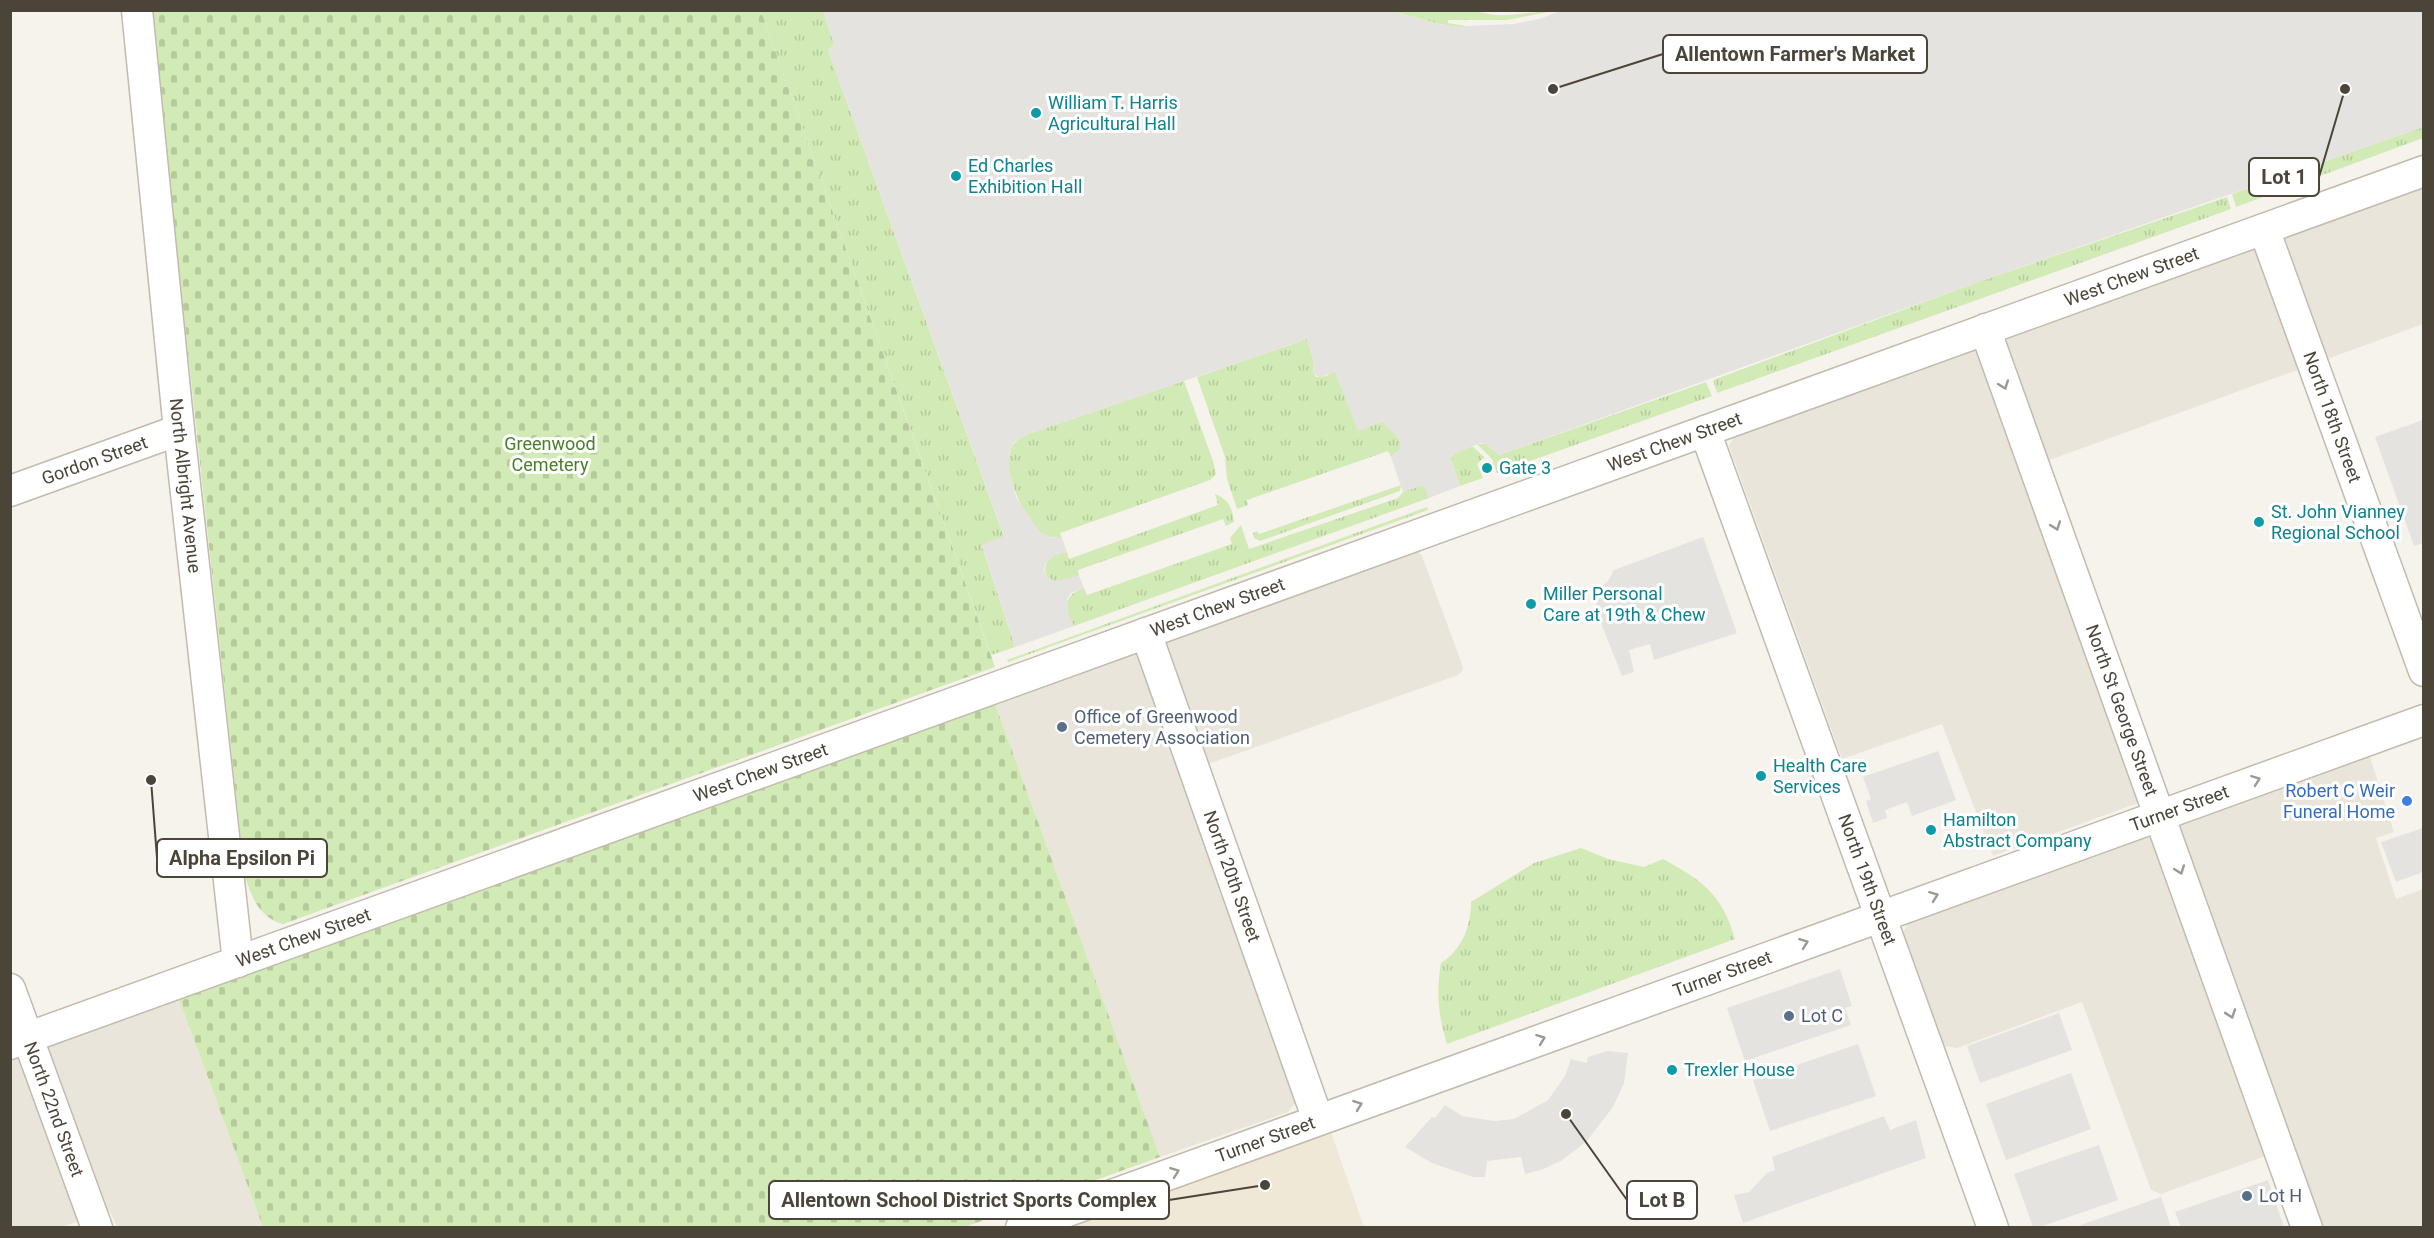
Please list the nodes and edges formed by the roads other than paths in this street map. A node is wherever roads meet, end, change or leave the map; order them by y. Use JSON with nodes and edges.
{"nodes":[{"id":1,"x":137,"y":10,"type":"edge"},
{"id":2,"x":2424,"y":171,"type":"edge"},
{"id":3,"x":2264,"y":229,"type":"junction"},
{"id":4,"x":1985,"y":329,"type":"junction"},
{"id":5,"x":179,"y":430,"type":"junction"},
{"id":6,"x":1706,"y":431,"type":"junction"},
{"id":7,"x":10,"y":491,"type":"edge"},
{"id":8,"x":1146,"y":633,"type":"junction"},
{"id":9,"x":2424,"y":671,"type":"edge"},
{"id":10,"x":2424,"y":720,"type":"edge"},
{"id":11,"x":2160,"y":815,"type":"junction"},
{"id":12,"x":1879,"y":916,"type":"junction"},
{"id":13,"x":238,"y":962,"type":"junction"},
{"id":14,"x":10,"y":989,"type":"edge"},
{"id":15,"x":19,"y":1041,"type":"edge"},
{"id":16,"x":1318,"y":1120,"type":"junction"},
{"id":17,"x":97,"y":1227,"type":"edge"},
{"id":18,"x":1021,"y":1227,"type":"edge"},
{"id":19,"x":1993,"y":1227,"type":"edge"},
{"id":20,"x":2307,"y":1227,"type":"edge"}],
"edges":[{"from":1,"to":5,"type":"street","name":"North Albright Avenue"},
{"from":2,"to":3,"type":"street","name":"West Chew Street"},
{"from":3,"to":4,"type":"street","name":"West Chew Street"},
{"from":3,"to":9,"type":"street","name":"North 18th Street"},
{"from":4,"to":6,"type":"street","name":"West Chew Street"},
{"from":4,"to":11,"type":"street","name":"North St George Street","one_way":true},
{"from":5,"to":7,"type":"street","name":"Gordon Street"},
{"from":5,"to":13,"type":"street","name":"North Albright Avenue"},
{"from":6,"to":8,"type":"street","name":"West Chew Street"},
{"from":6,"to":12,"type":"street","name":"North 19th Street"},
{"from":8,"to":13,"type":"street","name":"West Chew Street"},
{"from":8,"to":16,"type":"street","name":"North 20th Street"},
{"from":11,"to":10,"type":"street","name":"Turner Street","one_way":true},
{"from":12,"to":11,"type":"street","name":"Turner Street","one_way":true},
{"from":11,"to":20,"type":"street","name":"North St George Street","one_way":true},
{"from":16,"to":12,"type":"street","name":"Turner Street","one_way":true},
{"from":12,"to":19,"type":"street","name":"North 19th Street"},
{"from":13,"to":15,"type":"street","name":"West Chew Street"},
{"from":14,"to":15,"type":"street","name":"North 22nd Street"},
{"from":15,"to":17,"type":"street","name":"North 22nd Street"},
{"from":18,"to":16,"type":"street","name":"Turner Street","one_way":true}]}
